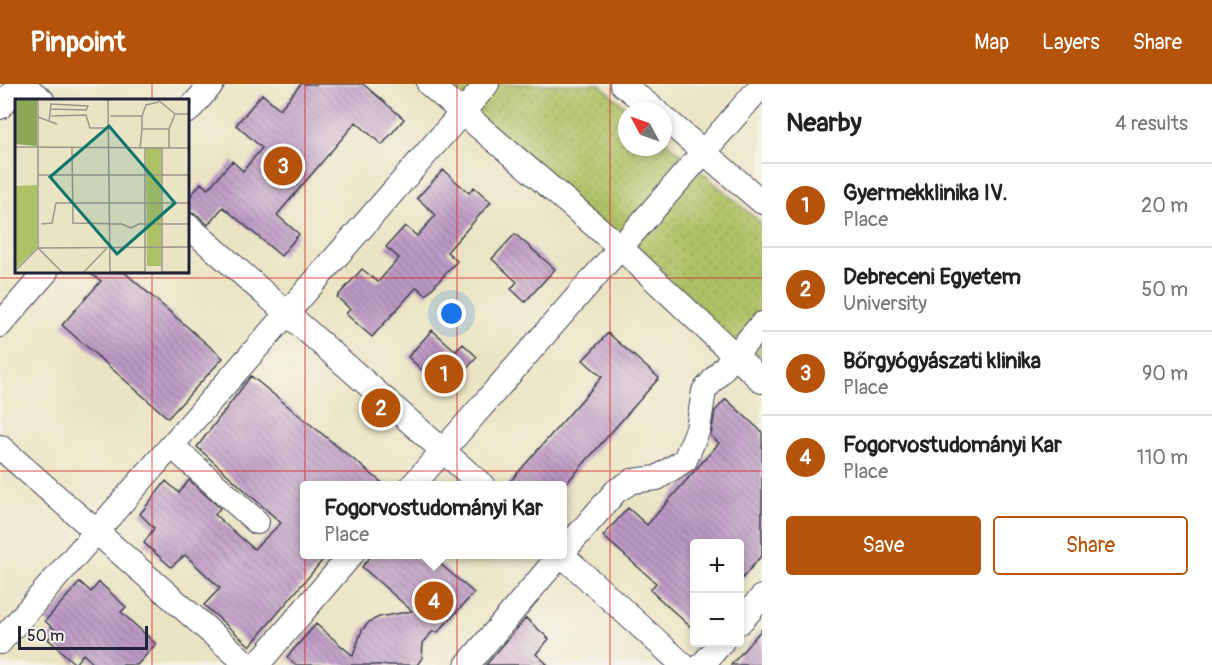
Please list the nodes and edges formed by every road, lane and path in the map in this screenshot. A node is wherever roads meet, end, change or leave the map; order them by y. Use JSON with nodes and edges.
{"nodes":[{"id":1,"x":21,"y":84,"type":"edge"},
{"id":2,"x":212,"y":84,"type":"edge"},
{"id":3,"x":429,"y":84,"type":"edge"},
{"id":4,"x":487,"y":84,"type":"edge"},
{"id":5,"x":622,"y":84,"type":"edge"},
{"id":6,"x":762,"y":86,"type":"edge"},
{"id":7,"x":41,"y":99,"type":"edge"},
{"id":8,"x":645,"y":102,"type":"edge"},
{"id":9,"x":0,"y":106,"type":"edge"},
{"id":10,"x":189,"y":110,"type":"edge"},
{"id":11,"x":463,"y":111,"type":"junction"},
{"id":12,"x":672,"y":124,"type":"edge"},
{"id":13,"x":705,"y":151,"type":"junction"},
{"id":14,"x":762,"y":202,"type":"edge"},
{"id":15,"x":189,"y":227,"type":"edge"},
{"id":16,"x":620,"y":247,"type":"junction"},
{"id":17,"x":45,"y":273,"type":"edge"},
{"id":18,"x":285,"y":313,"type":"junction"},
{"id":19,"x":762,"y":324,"type":"edge"},
{"id":20,"x":0,"y":325,"type":"edge"},
{"id":21,"x":734,"y":357,"type":"junction"},
{"id":22,"x":762,"y":381,"type":"edge"},
{"id":23,"x":172,"y":446,"type":"junction"},
{"id":24,"x":0,"y":447,"type":"edge"},
{"id":25,"x":442,"y":450,"type":"junction"},
{"id":26,"x":416,"y":481,"type":"edge"},
{"id":27,"x":477,"y":481,"type":"edge"},
{"id":28,"x":257,"y":522,"type":"dead end"},
{"id":29,"x":98,"y":532,"type":"junction"},
{"id":30,"x":567,"y":548,"type":"edge"},
{"id":31,"x":349,"y":559,"type":"edge"},
{"id":32,"x":558,"y":559,"type":"edge"},
{"id":33,"x":567,"y":559,"type":"edge"},
{"id":34,"x":762,"y":597,"type":"edge"},
{"id":35,"x":744,"y":617,"type":"edge"},
{"id":36,"x":0,"y":642,"type":"edge"},
{"id":37,"x":718,"y":647,"type":"edge"},
{"id":38,"x":248,"y":665,"type":"edge"},
{"id":39,"x":257,"y":665,"type":"edge"},
{"id":40,"x":467,"y":665,"type":"edge"},
{"id":41,"x":683,"y":665,"type":"edge"},
{"id":42,"x":702,"y":665,"type":"edge"}],
"edges":[{"from":1,"to":7,"type":"lane"},
{"from":1,"to":9,"type":"lane"},
{"from":2,"to":10,"type":"lane"},
{"from":3,"to":11,"type":"lane"},
{"from":4,"to":11,"type":"lane"},
{"from":5,"to":8,"type":"lane"},
{"from":6,"to":13,"type":"lane"},
{"from":11,"to":16,"type":"lane"},
{"from":11,"to":18,"type":"lane"},
{"from":12,"to":13,"type":"lane"},
{"from":13,"to":14,"type":"lane"},
{"from":13,"to":16,"type":"lane"},
{"from":15,"to":18,"type":"lane"},
{"from":16,"to":21,"type":"lane"},
{"from":16,"to":25,"type":"lane"},
{"from":17,"to":20,"type":"lane"},
{"from":18,"to":23,"type":"lane"},
{"from":18,"to":25,"type":"lane"},
{"from":19,"to":21,"type":"lane"},
{"from":21,"to":22,"type":"lane"},
{"from":21,"to":30,"type":"lane"},
{"from":23,"to":28,"type":"lane"},
{"from":23,"to":29,"type":"lane"},
{"from":24,"to":29,"type":"lane"},
{"from":25,"to":26,"type":"lane"},
{"from":25,"to":27,"type":"lane"},
{"from":29,"to":36,"type":"lane"},
{"from":29,"to":38,"type":"lane"},
{"from":31,"to":39,"type":"lane"},
{"from":32,"to":40,"type":"lane"},
{"from":33,"to":41,"type":"lane"},
{"from":34,"to":35,"type":"lane"},
{"from":37,"to":42,"type":"lane"}]}
